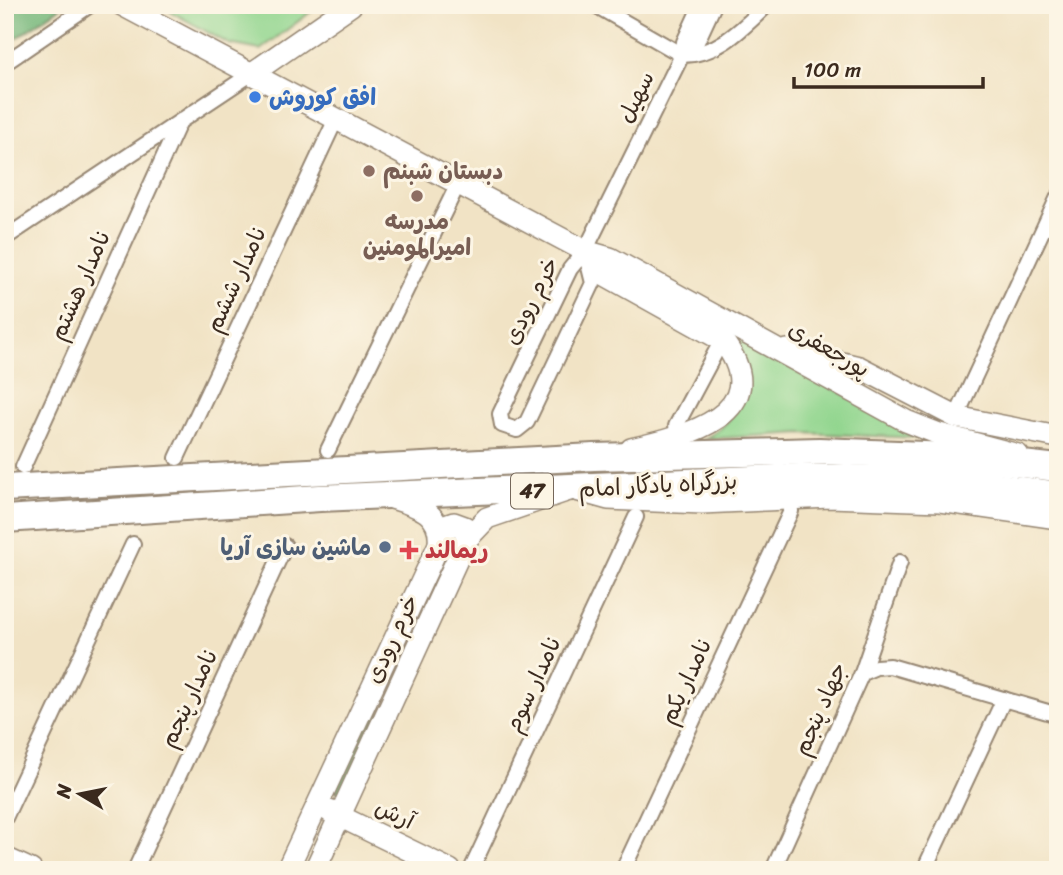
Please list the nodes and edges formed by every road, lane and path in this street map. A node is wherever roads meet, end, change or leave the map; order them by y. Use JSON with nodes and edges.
{"nodes":[{"id":1,"x":90,"y":5,"type":"edge"},
{"id":2,"x":122,"y":5,"type":"edge"},
{"id":3,"x":351,"y":5,"type":"edge"},
{"id":4,"x":595,"y":5,"type":"edge"},
{"id":5,"x":701,"y":5,"type":"edge"},
{"id":6,"x":714,"y":5,"type":"edge"},
{"id":7,"x":767,"y":5,"type":"edge"},
{"id":8,"x":682,"y":55,"type":"junction"},
{"id":9,"x":5,"y":63,"type":"edge"},
{"id":10,"x":251,"y":74,"type":"junction"},
{"id":11,"x":336,"y":119,"type":"junction"},
{"id":12,"x":179,"y":122,"type":"junction"},
{"id":13,"x":458,"y":184,"type":"junction"},
{"id":14,"x":1058,"y":197,"type":"edge"},
{"id":15,"x":5,"y":238,"type":"edge"},
{"id":16,"x":585,"y":251,"type":"junction"},
{"id":17,"x":722,"y":340,"type":"junction"},
{"id":18,"x":774,"y":347,"type":"junction"},
{"id":19,"x":956,"y":417,"type":"junction"},
{"id":20,"x":676,"y":426,"type":"dead end"},
{"id":21,"x":1056,"y":432,"type":"edge"},
{"id":22,"x":328,"y":450,"type":"dead end"},
{"id":23,"x":594,"y":457,"type":"junction"},
{"id":24,"x":177,"y":458,"type":"dead end"},
{"id":25,"x":1058,"y":466,"type":"edge"},
{"id":26,"x":23,"y":467,"type":"dead end"},
{"id":27,"x":5,"y":488,"type":"edge"},
{"id":28,"x":572,"y":489,"type":"junction"},
{"id":29,"x":382,"y":495,"type":"junction"},
{"id":30,"x":1058,"y":495,"type":"edge"},
{"id":31,"x":791,"y":511,"type":"dead end"},
{"id":32,"x":636,"y":517,"type":"dead end"},
{"id":33,"x":1058,"y":518,"type":"edge"},
{"id":34,"x":5,"y":519,"type":"edge"},
{"id":35,"x":466,"y":540,"type":"junction"},
{"id":36,"x":133,"y":544,"type":"dead end"},
{"id":37,"x":439,"y":544,"type":"junction"},
{"id":38,"x":285,"y":546,"type":"dead end"},
{"id":39,"x":900,"y":562,"type":"dead end"},
{"id":40,"x":862,"y":673,"type":"junction"},
{"id":41,"x":1003,"y":699,"type":"junction"},
{"id":42,"x":1058,"y":715,"type":"edge"},
{"id":43,"x":314,"y":811,"type":"junction"},
{"id":44,"x":5,"y":818,"type":"edge"},
{"id":45,"x":337,"y":822,"type":"junction"},
{"id":46,"x":5,"y":858,"type":"edge"},
{"id":47,"x":31,"y":870,"type":"edge"},
{"id":48,"x":135,"y":870,"type":"edge"},
{"id":49,"x":287,"y":870,"type":"edge"},
{"id":50,"x":316,"y":870,"type":"edge"},
{"id":51,"x":423,"y":870,"type":"edge"},
{"id":52,"x":450,"y":870,"type":"edge"},
{"id":53,"x":471,"y":870,"type":"edge"},
{"id":54,"x":623,"y":870,"type":"edge"},
{"id":55,"x":773,"y":870,"type":"edge"},
{"id":56,"x":924,"y":870,"type":"edge"}],
"edges":[{"from":1,"to":9,"type":"street"},
{"from":2,"to":10,"type":"street","name":"پورجعفری"},
{"from":3,"to":10,"type":"street"},
{"from":4,"to":8,"type":"street"},
{"from":5,"to":8,"type":"street"},
{"from":6,"to":8,"type":"street"},
{"from":7,"to":8,"type":"street","name":"سهیل"},
{"from":8,"to":16,"type":"street","name":"سهیل"},
{"from":10,"to":11,"type":"street","name":"پورجعفری"},
{"from":10,"to":12,"type":"street"},
{"from":11,"to":13,"type":"street","name":"پورجعفری"},
{"from":11,"to":24,"type":"street","name":"نامدار ششم"},
{"from":12,"to":15,"type":"street"},
{"from":12,"to":26,"type":"street","name":"نامدار هشتم"},
{"from":13,"to":16,"type":"street","name":"پورجعفری"},
{"from":13,"to":22,"type":"street"},
{"from":14,"to":19,"type":"street"},
{"from":16,"to":16,"type":"street","name":"خرم‌ رودی"},
{"from":16,"to":17,"type":"street","name":"پورجعفری"},
{"from":16,"to":18,"type":"street","name":"پورجعفری"},
{"from":17,"to":20,"type":"street"},
{"from":17,"to":23,"type":"street"},
{"from":18,"to":19,"type":"street"},
{"from":18,"to":25,"type":"street","name":"پورجعفری"},
{"from":19,"to":21,"type":"street"},
{"from":23,"to":25,"type":"highway","name":"بزرگراه یادگار امام","number":"47"},
{"from":23,"to":27,"type":"highway","name":"بزرگراه یادگار امام","number":"47"},
{"from":28,"to":29,"type":"highway","name":"بزرگراه یادگار امام","number":"47"},
{"from":28,"to":30,"type":"highway","name":"بزرگراه یادگار امام","number":"47"},
{"from":28,"to":33,"type":"street"},
{"from":28,"to":35,"type":"street","name":"خرم رودی"},
{"from":29,"to":34,"type":"highway","name":"بزرگراه یادگار امام","number":"47"},
{"from":29,"to":37,"type":"street"},
{"from":31,"to":54,"type":"street","name":"نامدار یکم"},
{"from":32,"to":53,"type":"street","name":"نامدار سوم"},
{"from":35,"to":37,"type":"street"},
{"from":35,"to":45,"type":"street","name":"خرم رودی"},
{"from":36,"to":44,"type":"street"},
{"from":37,"to":43,"type":"street","name":"خرم رودی"},
{"from":38,"to":48,"type":"street","name":"نامدار پنجم"},
{"from":39,"to":40,"type":"street","name":"جهاد پنجم"},
{"from":40,"to":41,"type":"street"},
{"from":40,"to":55,"type":"street","name":"جهاد پنجم"},
{"from":41,"to":42,"type":"street"},
{"from":41,"to":56,"type":"street"},
{"from":43,"to":45,"type":"street","name":"آرش"},
{"from":43,"to":49,"type":"street","name":"خرم رودی"},
{"from":45,"to":50,"type":"street","name":"خرم رودی"},
{"from":45,"to":51,"type":"street","name":"آرش"},
{"from":45,"to":52,"type":"street","name":"آرش"},
{"from":46,"to":47,"type":"street"}]}
